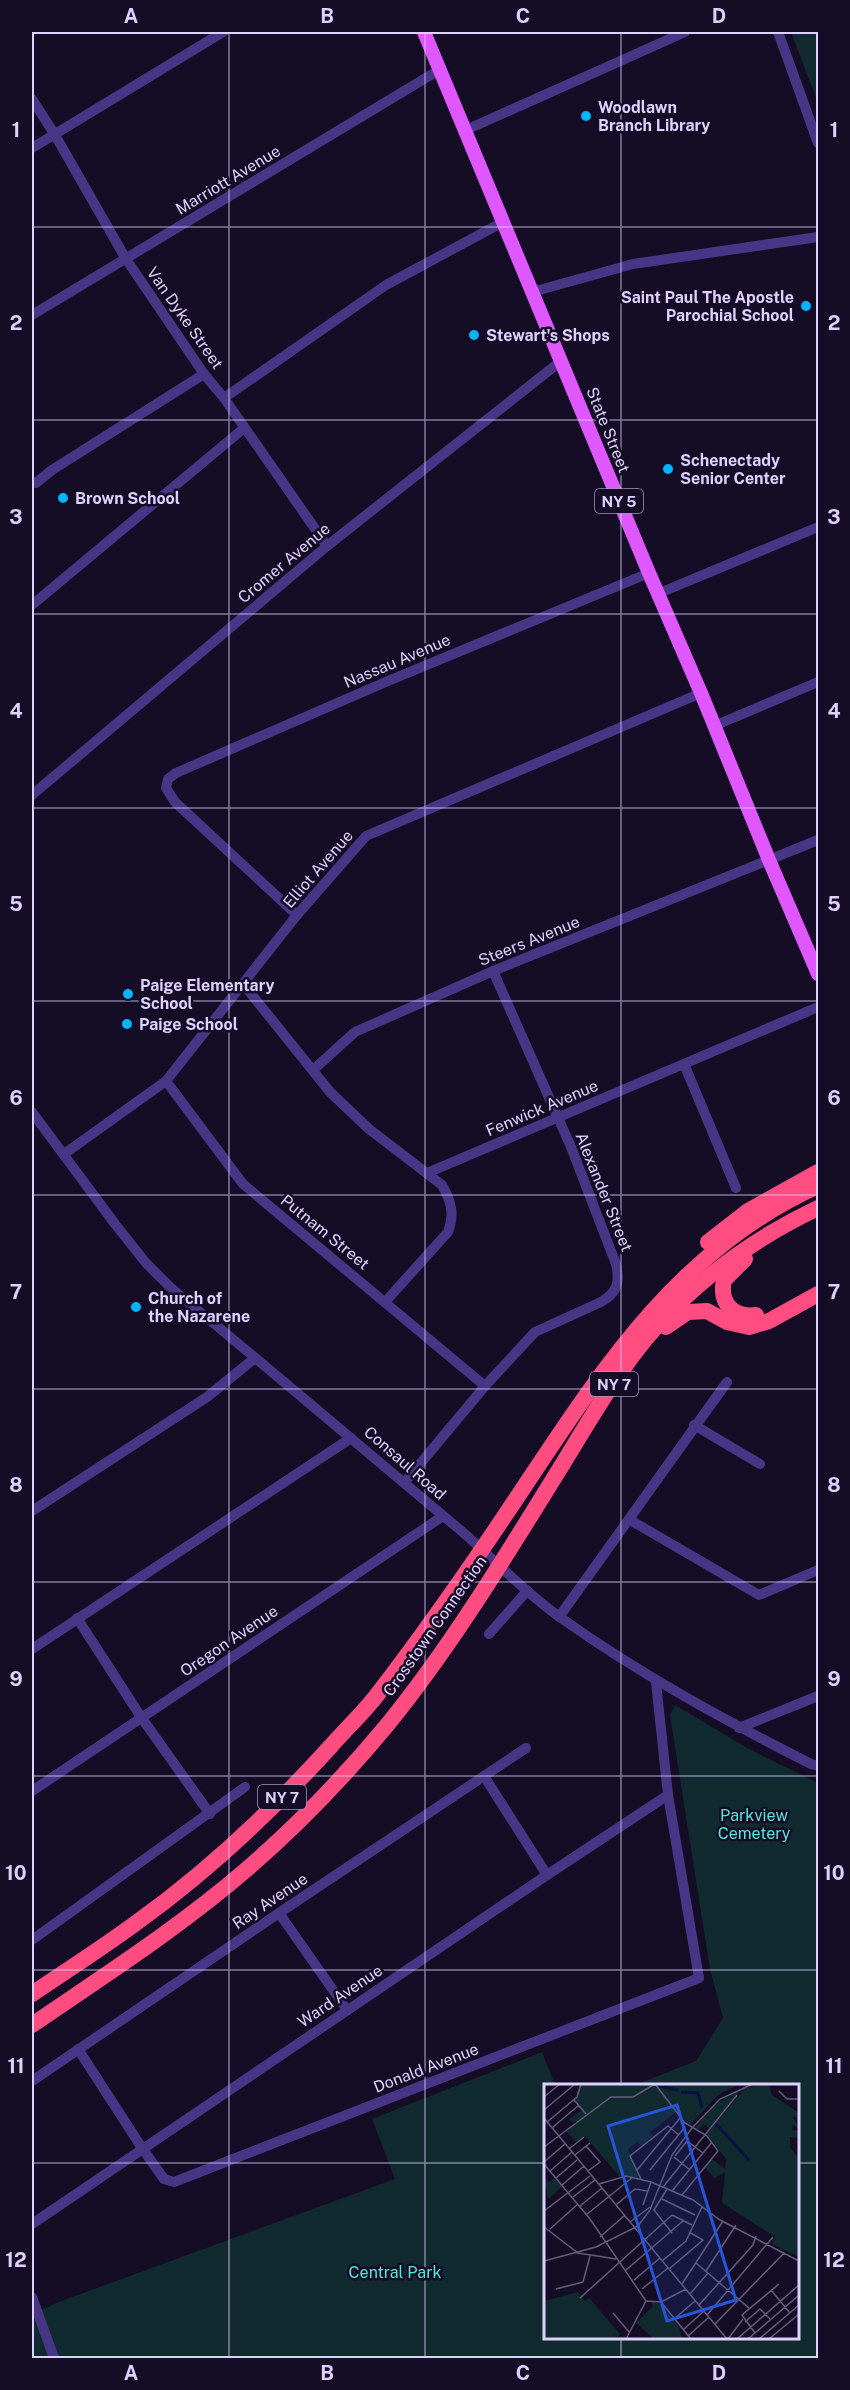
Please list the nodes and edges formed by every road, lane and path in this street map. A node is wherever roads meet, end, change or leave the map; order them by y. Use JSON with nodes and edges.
{"nodes":[{"id":1,"x":223,"y":32,"type":"edge"},
{"id":2,"x":424,"y":32,"type":"edge"},
{"id":3,"x":685,"y":32,"type":"edge"},
{"id":4,"x":778,"y":32,"type":"edge"},
{"id":5,"x":439,"y":70,"type":"junction"},
{"id":6,"x":32,"y":99,"type":"edge"},
{"id":7,"x":466,"y":130,"type":"junction"},
{"id":8,"x":55,"y":135,"type":"junction"},
{"id":9,"x":819,"y":143,"type":"edge"},
{"id":10,"x":32,"y":148,"type":"edge"},
{"id":11,"x":503,"y":222,"type":"junction"},
{"id":12,"x":819,"y":237,"type":"edge"},
{"id":13,"x":126,"y":259,"type":"junction"},
{"id":14,"x":532,"y":292,"type":"junction"},
{"id":15,"x":32,"y":315,"type":"edge"},
{"id":16,"x":561,"y":361,"type":"junction"},
{"id":17,"x":204,"y":374,"type":"junction"},
{"id":18,"x":224,"y":398,"type":"junction"},
{"id":19,"x":243,"y":429,"type":"junction"},
{"id":20,"x":36,"y":483,"type":"dead end"},
{"id":21,"x":819,"y":527,"type":"edge"},
{"id":22,"x":327,"y":546,"type":"junction"},
{"id":23,"x":649,"y":573,"type":"junction"},
{"id":24,"x":657,"y":594,"type":"junction"},
{"id":25,"x":32,"y":605,"type":"edge"},
{"id":26,"x":819,"y":682,"type":"edge"},
{"id":27,"x":701,"y":693,"type":"junction"},
{"id":28,"x":714,"y":726,"type":"junction"},
{"id":29,"x":32,"y":795,"type":"edge"},
{"id":30,"x":819,"y":840,"type":"edge"},
{"id":31,"x":769,"y":860,"type":"junction"},
{"id":32,"x":297,"y":915,"type":"junction"},
{"id":33,"x":493,"y":972,"type":"junction"},
{"id":34,"x":819,"y":974,"type":"edge"},
{"id":35,"x":244,"y":985,"type":"junction"},
{"id":36,"x":819,"y":1007,"type":"edge"},
{"id":37,"x":684,"y":1064,"type":"junction"},
{"id":38,"x":313,"y":1070,"type":"junction"},
{"id":39,"x":166,"y":1081,"type":"junction"},
{"id":40,"x":32,"y":1112,"type":"edge"},
{"id":41,"x":557,"y":1117,"type":"junction"},
{"id":42,"x":64,"y":1154,"type":"junction"},
{"id":43,"x":819,"y":1172,"type":"edge"},
{"id":44,"x":427,"y":1173,"type":"junction"},
{"id":45,"x":819,"y":1186,"type":"edge"},
{"id":46,"x":736,"y":1188,"type":"dead end"},
{"id":47,"x":819,"y":1208,"type":"edge"},
{"id":48,"x":766,"y":1237,"type":"junction"},
{"id":49,"x":819,"y":1286,"type":"edge"},
{"id":50,"x":819,"y":1294,"type":"edge"},
{"id":51,"x":386,"y":1301,"type":"junction"},
{"id":52,"x":255,"y":1358,"type":"junction"},
{"id":53,"x":610,"y":1361,"type":"junction"},
{"id":54,"x":628,"y":1363,"type":"junction"},
{"id":55,"x":727,"y":1382,"type":"dead end"},
{"id":56,"x":485,"y":1386,"type":"junction"},
{"id":57,"x":694,"y":1425,"type":"junction"},
{"id":58,"x":351,"y":1438,"type":"junction"},
{"id":59,"x":760,"y":1464,"type":"dead end"},
{"id":60,"x":404,"y":1483,"type":"junction"},
{"id":61,"x":32,"y":1511,"type":"edge"},
{"id":62,"x":443,"y":1516,"type":"junction"},
{"id":63,"x":630,"y":1520,"type":"junction"},
{"id":64,"x":482,"y":1549,"type":"junction"},
{"id":65,"x":499,"y":1565,"type":"junction"},
{"id":66,"x":819,"y":1570,"type":"edge"},
{"id":67,"x":527,"y":1591,"type":"junction"},
{"id":68,"x":559,"y":1617,"type":"junction"},
{"id":69,"x":77,"y":1618,"type":"junction"},
{"id":70,"x":489,"y":1634,"type":"dead end"},
{"id":71,"x":32,"y":1649,"type":"edge"},
{"id":72,"x":656,"y":1682,"type":"junction"},
{"id":73,"x":819,"y":1696,"type":"edge"},
{"id":74,"x":141,"y":1717,"type":"junction"},
{"id":75,"x":739,"y":1728,"type":"junction"},
{"id":76,"x":526,"y":1748,"type":"dead end"},
{"id":77,"x":819,"y":1766,"type":"edge"},
{"id":78,"x":484,"y":1776,"type":"junction"},
{"id":79,"x":245,"y":1787,"type":"dead end"},
{"id":80,"x":32,"y":1791,"type":"edge"},
{"id":81,"x":668,"y":1796,"type":"junction"},
{"id":82,"x":210,"y":1814,"type":"junction"},
{"id":83,"x":547,"y":1875,"type":"junction"},
{"id":84,"x":279,"y":1913,"type":"junction"},
{"id":85,"x":32,"y":1940,"type":"edge"},
{"id":86,"x":32,"y":1994,"type":"edge"},
{"id":87,"x":347,"y":2010,"type":"junction"},
{"id":88,"x":32,"y":2025,"type":"edge"},
{"id":89,"x":78,"y":2049,"type":"junction"},
{"id":90,"x":32,"y":2081,"type":"edge"},
{"id":91,"x":142,"y":2148,"type":"junction"},
{"id":92,"x":32,"y":2224,"type":"edge"},
{"id":93,"x":32,"y":2297,"type":"edge"},
{"id":94,"x":54,"y":2358,"type":"edge"}],
"edges":[{"from":1,"to":8,"type":"street"},
{"from":2,"to":5,"type":"main road","name":"State Street","number":"NY 5"},
{"from":3,"to":7,"type":"street"},
{"from":4,"to":9,"type":"street"},
{"from":5,"to":7,"type":"main road","name":"State Street","number":"NY 5"},
{"from":5,"to":13,"type":"street","name":"Marriott Avenue"},
{"from":6,"to":8,"type":"street","name":"Van Dyke Street"},
{"from":7,"to":11,"type":"main road","name":"State Street","number":"NY 5"},
{"from":8,"to":10,"type":"street"},
{"from":8,"to":13,"type":"street","name":"Van Dyke Street"},
{"from":11,"to":14,"type":"main road","name":"State Street","number":"NY 5"},
{"from":11,"to":18,"type":"street"},
{"from":12,"to":14,"type":"street"},
{"from":13,"to":15,"type":"street","name":"Marriott Avenue"},
{"from":13,"to":17,"type":"street","name":"Van Dyke Street"},
{"from":14,"to":16,"type":"main road","name":"State Street","number":"NY 5"},
{"from":16,"to":22,"type":"street","name":"Cromer Avenue"},
{"from":16,"to":23,"type":"main road","name":"State Street","number":"NY 5"},
{"from":17,"to":18,"type":"street","name":"Van Dyke Street"},
{"from":17,"to":20,"type":"street"},
{"from":18,"to":19,"type":"street","name":"Van Dyke Street"},
{"from":19,"to":22,"type":"street","name":"Van Dyke Street"},
{"from":19,"to":25,"type":"street"},
{"from":21,"to":24,"type":"street"},
{"from":22,"to":29,"type":"street","name":"Cromer Avenue"},
{"from":23,"to":24,"type":"main road","name":"State Street","number":"NY 5"},
{"from":23,"to":32,"type":"street","name":"Nassau Avenue"},
{"from":24,"to":27,"type":"main road","name":"State Street","number":"NY 5"},
{"from":26,"to":28,"type":"street"},
{"from":27,"to":28,"type":"main road","name":"State Street","number":"NY 5"},
{"from":27,"to":32,"type":"street","name":"Elliot Avenue"},
{"from":28,"to":31,"type":"main road","name":"State Street","number":"NY 5"},
{"from":30,"to":31,"type":"street","name":"Steers Avenue"},
{"from":31,"to":33,"type":"street","name":"Steers Avenue"},
{"from":31,"to":34,"type":"main road","name":"State Street","number":"NY 5"},
{"from":32,"to":35,"type":"street","name":"Elliot Avenue"},
{"from":33,"to":38,"type":"street","name":"Steers Avenue"},
{"from":33,"to":41,"type":"street","name":"Alexander Street"},
{"from":35,"to":38,"type":"street"},
{"from":35,"to":39,"type":"street","name":"Elliot Avenue"},
{"from":36,"to":37,"type":"street","name":"Fenwick Avenue"},
{"from":37,"to":41,"type":"street","name":"Fenwick Avenue"},
{"from":37,"to":46,"type":"street"},
{"from":38,"to":44,"type":"street"},
{"from":39,"to":42,"type":"street","name":"Elliot Avenue"},
{"from":39,"to":51,"type":"street","name":"Putnam Street"},
{"from":40,"to":42,"type":"street","name":"Consaul Road"},
{"from":41,"to":44,"type":"street","name":"Fenwick Avenue"},
{"from":41,"to":56,"type":"street","name":"Alexander Street"},
{"from":42,"to":52,"type":"street","name":"Consaul Road"},
{"from":43,"to":53,"type":"highway"},
{"from":44,"to":51,"type":"street"},
{"from":45,"to":53,"type":"highway","name":"Crosstown Connection","number":"NY 7"},
{"from":47,"to":48,"type":"highway","name":"Crosstown Connection","number":"NY 7"},
{"from":48,"to":49,"type":"highway"},
{"from":48,"to":54,"type":"highway","name":"Crosstown Connection","number":"NY 7"},
{"from":50,"to":54,"type":"highway"},
{"from":51,"to":56,"type":"street","name":"Putnam Street"},
{"from":52,"to":58,"type":"street","name":"Consaul Road"},
{"from":52,"to":61,"type":"street"},
{"from":53,"to":64,"type":"highway","name":"Crosstown Connection","number":"NY 7"},
{"from":54,"to":65,"type":"highway","name":"Crosstown Connection","number":"NY 7"},
{"from":55,"to":57,"type":"street"},
{"from":56,"to":60,"type":"street","name":"Alexander Street"},
{"from":57,"to":59,"type":"street"},
{"from":57,"to":63,"type":"street"},
{"from":58,"to":60,"type":"street","name":"Consaul Road"},
{"from":58,"to":69,"type":"street"},
{"from":60,"to":62,"type":"street","name":"Consaul Road"},
{"from":62,"to":64,"type":"street","name":"Consaul Road"},
{"from":62,"to":74,"type":"street","name":"Oregon Avenue"},
{"from":63,"to":66,"type":"street"},
{"from":63,"to":68,"type":"street"},
{"from":64,"to":65,"type":"street","name":"Consaul Road"},
{"from":64,"to":86,"type":"highway","name":"Crosstown Connection","number":"NY 7"},
{"from":65,"to":67,"type":"street","name":"Consaul Road"},
{"from":65,"to":88,"type":"highway","name":"Crosstown Connection","number":"NY 7"},
{"from":67,"to":68,"type":"street","name":"Consaul Road"},
{"from":67,"to":70,"type":"street"},
{"from":68,"to":72,"type":"street","name":"Consaul Road"},
{"from":69,"to":71,"type":"street"},
{"from":69,"to":74,"type":"street"},
{"from":72,"to":75,"type":"street","name":"Consaul Road"},
{"from":72,"to":81,"type":"street"},
{"from":73,"to":75,"type":"street"},
{"from":74,"to":80,"type":"street","name":"Oregon Avenue"},
{"from":74,"to":82,"type":"street"},
{"from":75,"to":77,"type":"street","name":"Consaul Road"},
{"from":76,"to":78,"type":"street","name":"Ray Avenue"},
{"from":78,"to":83,"type":"street"},
{"from":78,"to":84,"type":"street","name":"Ray Avenue"},
{"from":79,"to":82,"type":"street"},
{"from":81,"to":83,"type":"street","name":"Ward Avenue"},
{"from":81,"to":91,"type":"street","name":"Donald Avenue"},
{"from":82,"to":85,"type":"street"},
{"from":83,"to":87,"type":"street","name":"Ward Avenue"},
{"from":84,"to":87,"type":"street"},
{"from":84,"to":89,"type":"street","name":"Ray Avenue"},
{"from":87,"to":91,"type":"street","name":"Ward Avenue"},
{"from":89,"to":90,"type":"street","name":"Ray Avenue"},
{"from":89,"to":91,"type":"street"},
{"from":91,"to":92,"type":"street","name":"Ward Avenue"},
{"from":93,"to":94,"type":"street"}]}
